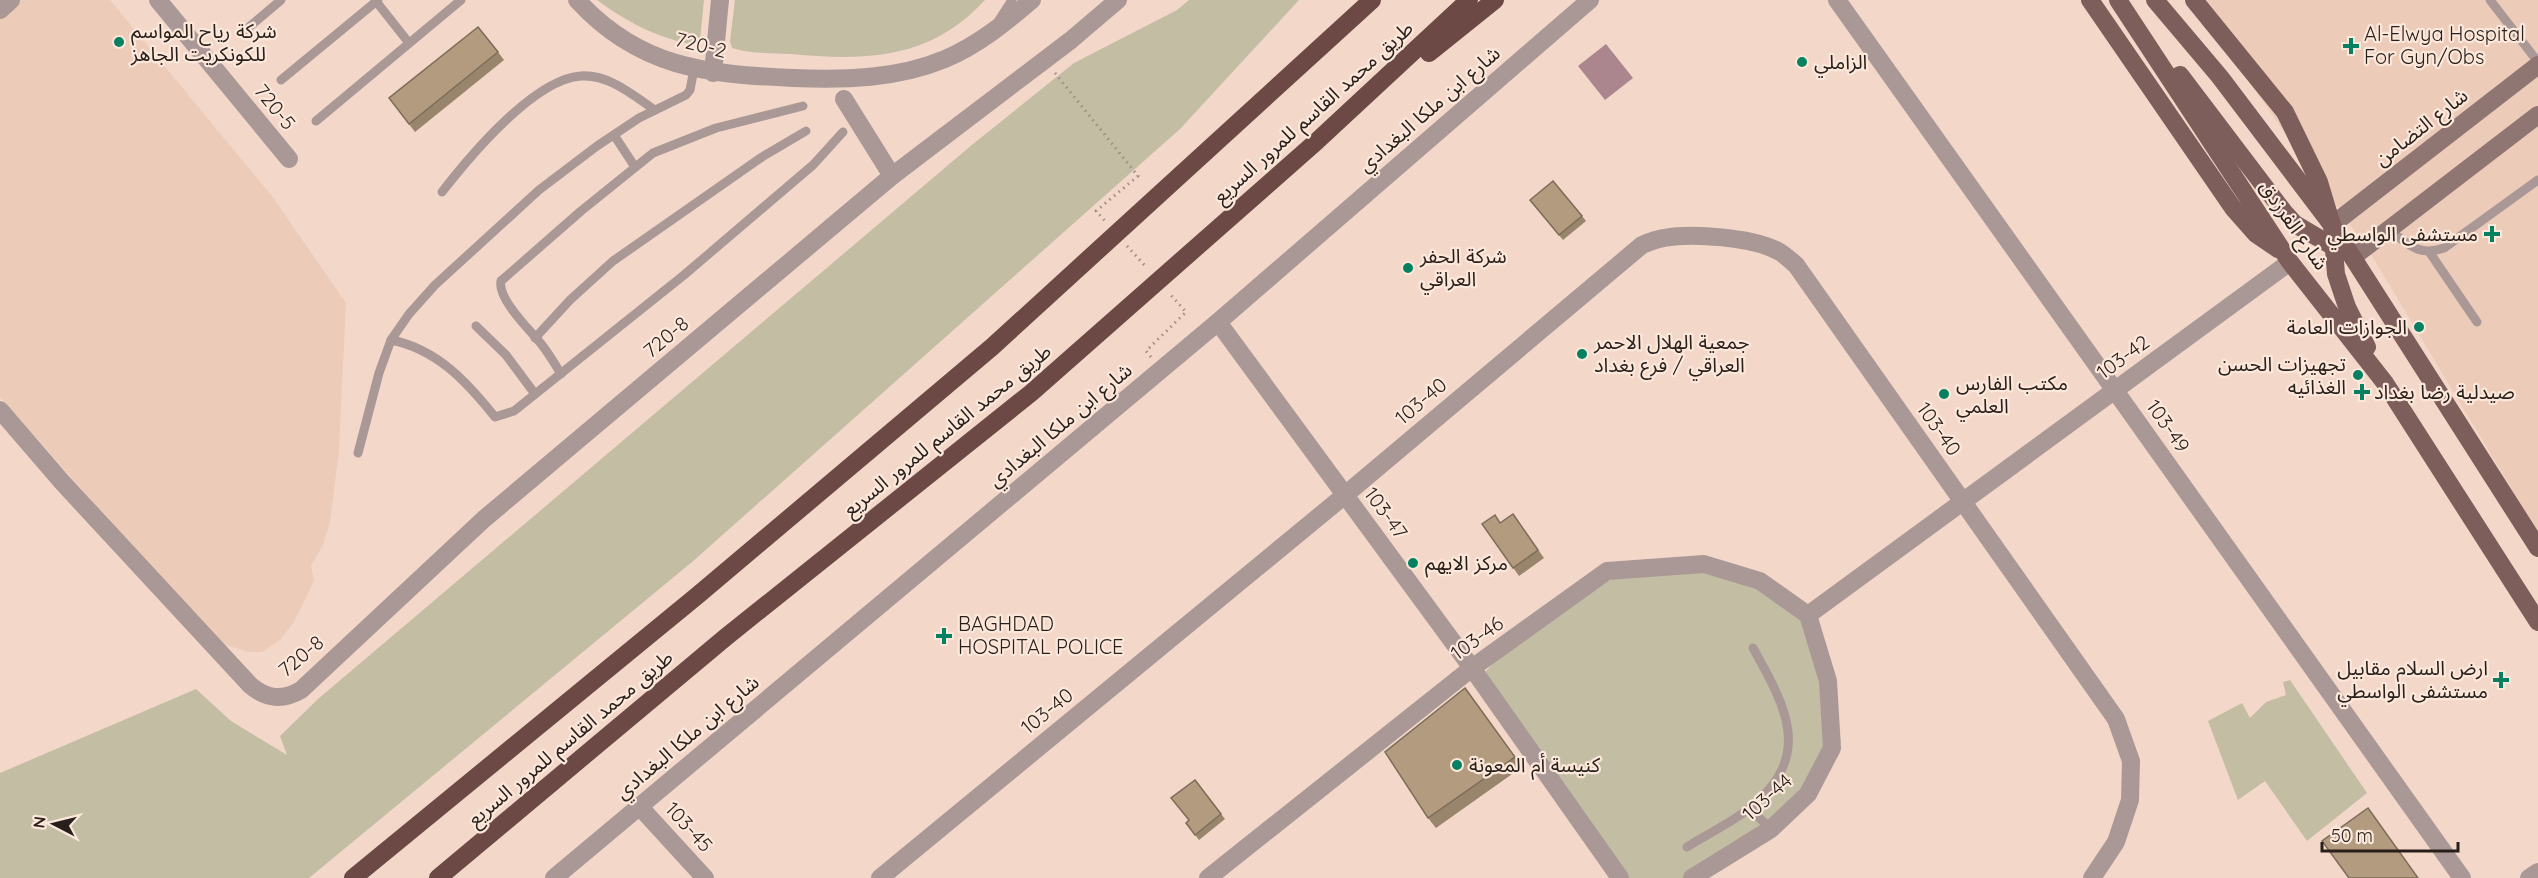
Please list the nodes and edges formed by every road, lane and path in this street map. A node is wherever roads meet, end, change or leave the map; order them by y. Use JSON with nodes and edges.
{"nodes":[{"id":1,"x":11,"y":0,"type":"edge"},
{"id":2,"x":158,"y":0,"type":"edge"},
{"id":3,"x":281,"y":0,"type":"edge"},
{"id":4,"x":461,"y":0,"type":"edge"},
{"id":5,"x":576,"y":0,"type":"edge"},
{"id":6,"x":720,"y":0,"type":"edge"},
{"id":7,"x":1012,"y":0,"type":"edge"},
{"id":8,"x":1032,"y":0,"type":"edge"},
{"id":9,"x":1118,"y":0,"type":"edge"},
{"id":10,"x":1357,"y":0,"type":"edge"},
{"id":11,"x":1372,"y":0,"type":"edge"},
{"id":12,"x":1469,"y":0,"type":"edge"},
{"id":13,"x":1495,"y":0,"type":"edge"},
{"id":14,"x":1590,"y":0,"type":"edge"},
{"id":15,"x":1837,"y":0,"type":"edge"},
{"id":16,"x":2090,"y":0,"type":"edge"},
{"id":17,"x":2118,"y":0,"type":"edge"},
{"id":18,"x":2123,"y":0,"type":"edge"},
{"id":19,"x":2155,"y":0,"type":"edge"},
{"id":20,"x":2194,"y":0,"type":"edge"},
{"id":21,"x":2490,"y":0,"type":"edge"},
{"id":22,"x":376,"y":1,"type":"edge"},
{"id":23,"x":0,"y":10,"type":"edge"},
{"id":24,"x":242,"y":33,"type":"dead end"},
{"id":25,"x":990,"y":34,"type":"junction"},
{"id":26,"x":409,"y":43,"type":"junction"},
{"id":27,"x":1044,"y":59,"type":"junction"},
{"id":28,"x":2538,"y":63,"type":"edge"},
{"id":29,"x":694,"y":69,"type":"junction"},
{"id":30,"x":712,"y":73,"type":"junction"},
{"id":31,"x":281,"y":80,"type":"dead end"},
{"id":32,"x":1268,"y":94,"type":"junction"},
{"id":33,"x":844,"y":99,"type":"dead end"},
{"id":34,"x":803,"y":106,"type":"dead end"},
{"id":35,"x":655,"y":110,"type":"junction"},
{"id":36,"x":2538,"y":115,"type":"edge"},
{"id":37,"x":316,"y":121,"type":"dead end"},
{"id":38,"x":806,"y":131,"type":"dead end"},
{"id":39,"x":843,"y":132,"type":"dead end"},
{"id":40,"x":614,"y":135,"type":"junction"},
{"id":41,"x":1317,"y":141,"type":"junction"},
{"id":42,"x":289,"y":159,"type":"dead end"},
{"id":43,"x":634,"y":167,"type":"junction"},
{"id":44,"x":892,"y":176,"type":"junction"},
{"id":45,"x":2538,"y":180,"type":"edge"},
{"id":46,"x":442,"y":192,"type":"dead end"},
{"id":47,"x":2332,"y":225,"type":"junction"},
{"id":48,"x":1111,"y":228,"type":"dead end"},
{"id":49,"x":2389,"y":230,"type":"junction"},
{"id":50,"x":1126,"y":245,"type":"dead end"},
{"id":51,"x":2332,"y":247,"type":"junction"},
{"id":52,"x":2430,"y":253,"type":"junction"},
{"id":53,"x":2353,"y":257,"type":"junction"},
{"id":54,"x":2287,"y":258,"type":"junction"},
{"id":55,"x":1149,"y":270,"type":"dead end"},
{"id":56,"x":1164,"y":287,"type":"dead end"},
{"id":57,"x":1218,"y":322,"type":"junction"},
{"id":58,"x":2477,"y":322,"type":"dead end"},
{"id":59,"x":476,"y":326,"type":"dead end"},
{"id":60,"x":536,"y":338,"type":"junction"},
{"id":61,"x":391,"y":340,"type":"junction"},
{"id":62,"x":1146,"y":351,"type":"dead end"},
{"id":63,"x":561,"y":374,"type":"junction"},
{"id":64,"x":2385,"y":383,"type":"junction"},
{"id":65,"x":2115,"y":390,"type":"junction"},
{"id":66,"x":535,"y":394,"type":"junction"},
{"id":67,"x":0,"y":410,"type":"edge"},
{"id":68,"x":358,"y":453,"type":"dead end"},
{"id":69,"x":1345,"y":495,"type":"junction"},
{"id":70,"x":1963,"y":501,"type":"junction"},
{"id":71,"x":2538,"y":548,"type":"edge"},
{"id":72,"x":1808,"y":615,"type":"junction"},
{"id":73,"x":2538,"y":622,"type":"edge"},
{"id":74,"x":1753,"y":648,"type":"dead end"},
{"id":75,"x":1472,"y":668,"type":"junction"},
{"id":76,"x":639,"y":806,"type":"junction"},
{"id":77,"x":1749,"y":808,"type":"junction"},
{"id":78,"x":1771,"y":829,"type":"junction"},
{"id":79,"x":1687,"y":847,"type":"dead end"},
{"id":80,"x":2538,"y":872,"type":"edge"},
{"id":81,"x":354,"y":878,"type":"edge"},
{"id":82,"x":438,"y":878,"type":"edge"},
{"id":83,"x":554,"y":878,"type":"edge"},
{"id":84,"x":705,"y":878,"type":"edge"},
{"id":85,"x":880,"y":878,"type":"edge"},
{"id":86,"x":1208,"y":878,"type":"edge"},
{"id":87,"x":1620,"y":878,"type":"edge"},
{"id":88,"x":1692,"y":878,"type":"edge"},
{"id":89,"x":2092,"y":878,"type":"edge"},
{"id":90,"x":2462,"y":878,"type":"edge"},
{"id":91,"x":2529,"y":878,"type":"edge"}],
"edges":[{"from":1,"to":23,"type":"street"},
{"from":2,"to":42,"type":"street","name":"720-5"},
{"from":3,"to":24,"type":"lane"},
{"from":4,"to":26,"type":"lane"},
{"from":5,"to":29,"type":"street","name":"720-2"},
{"from":6,"to":30,"type":"street"},
{"from":7,"to":25,"type":"lane"},
{"from":8,"to":25,"type":"street"},
{"from":9,"to":27,"type":"street","name":"720-8"},
{"from":10,"to":32,"type":"highway"},
{"from":11,"to":32,"type":"highway","name":"طريق محمد القاسم للمرور السريع"},
{"from":12,"to":41,"type":"highway","name":"طريق محمد القاسم للمرور السريع"},
{"from":13,"to":41,"type":"highway"},
{"from":14,"to":57,"type":"street","name":"شارع ابن ملكا البغدادي"},
{"from":15,"to":65,"type":"street","name":"103-49"},
{"from":16,"to":54,"type":"main road"},
{"from":17,"to":54,"type":"main road","name":"شارع الفرزدق"},
{"from":18,"to":51,"type":"main road"},
{"from":19,"to":47,"type":"main road","name":"شارع الفرزدق"},
{"from":20,"to":47,"type":"main road"},
{"from":21,"to":28,"type":"lane"},
{"from":22,"to":26,"type":"lane"},
{"from":22,"to":31,"type":"lane"},
{"from":25,"to":30,"type":"street","name":"720-2"},
{"from":26,"to":37,"type":"lane"},
{"from":27,"to":44,"type":"street","name":"720-8"},
{"from":27,"to":48,"type":"path"},
{"from":28,"to":47,"type":"street","name":"شارع التضامن"},
{"from":29,"to":30,"type":"street","name":"720-2"},
{"from":29,"to":35,"type":"lane"},
{"from":32,"to":81,"type":"highway","name":"طريق محمد القاسم للمرور السريع"},
{"from":33,"to":44,"type":"street"},
{"from":34,"to":43,"type":"lane"},
{"from":35,"to":40,"type":"lane"},
{"from":35,"to":46,"type":"lane"},
{"from":36,"to":49,"type":"street"},
{"from":38,"to":60,"type":"lane"},
{"from":39,"to":63,"type":"lane"},
{"from":40,"to":43,"type":"lane"},
{"from":40,"to":61,"type":"lane"},
{"from":41,"to":82,"type":"highway","name":"طريق محمد القاسم للمرور السريع"},
{"from":43,"to":60,"type":"lane"},
{"from":44,"to":67,"type":"street","name":"720-8"},
{"from":45,"to":52,"type":"lane"},
{"from":47,"to":51,"type":"main road"},
{"from":47,"to":53,"type":"main road","name":"شارع الفرزدق"},
{"from":49,"to":52,"type":"lane"},
{"from":49,"to":53,"type":"street"},
{"from":50,"to":55,"type":"path"},
{"from":51,"to":53,"type":"main road"},
{"from":51,"to":64,"type":"main road"},
{"from":52,"to":58,"type":"lane"},
{"from":53,"to":71,"type":"main road","name":"شارع الفرزدق"},
{"from":54,"to":64,"type":"main road","name":"شارع الفرزدق"},
{"from":54,"to":65,"type":"street","name":"103-42"},
{"from":56,"to":62,"type":"path"},
{"from":57,"to":69,"type":"street","name":"103-47"},
{"from":57,"to":76,"type":"street","name":"شارع ابن ملكا البغدادي"},
{"from":59,"to":66,"type":"lane"},
{"from":60,"to":63,"type":"lane"},
{"from":61,"to":66,"type":"lane"},
{"from":61,"to":68,"type":"lane"},
{"from":63,"to":66,"type":"lane"},
{"from":64,"to":73,"type":"main road","name":"شارع الفرزدق"},
{"from":65,"to":70,"type":"street","name":"103-42"},
{"from":65,"to":90,"type":"street","name":"103-49"},
{"from":69,"to":70,"type":"street","name":"103-40"},
{"from":69,"to":75,"type":"street","name":"103-47"},
{"from":69,"to":85,"type":"street","name":"103-40"},
{"from":70,"to":72,"type":"street","name":"103-42"},
{"from":70,"to":89,"type":"street","name":"103-40"},
{"from":72,"to":75,"type":"street","name":"103-46"},
{"from":72,"to":78,"type":"street","name":"103-44"},
{"from":74,"to":77,"type":"lane"},
{"from":75,"to":86,"type":"street","name":"103-46"},
{"from":75,"to":87,"type":"street","name":"103-47"},
{"from":76,"to":83,"type":"street","name":"شارع ابن ملكا البغدادي"},
{"from":76,"to":84,"type":"street","name":"103-45"},
{"from":77,"to":78,"type":"lane"},
{"from":77,"to":79,"type":"lane"},
{"from":78,"to":88,"type":"street","name":"103-44"},
{"from":80,"to":91,"type":"street"}]}
